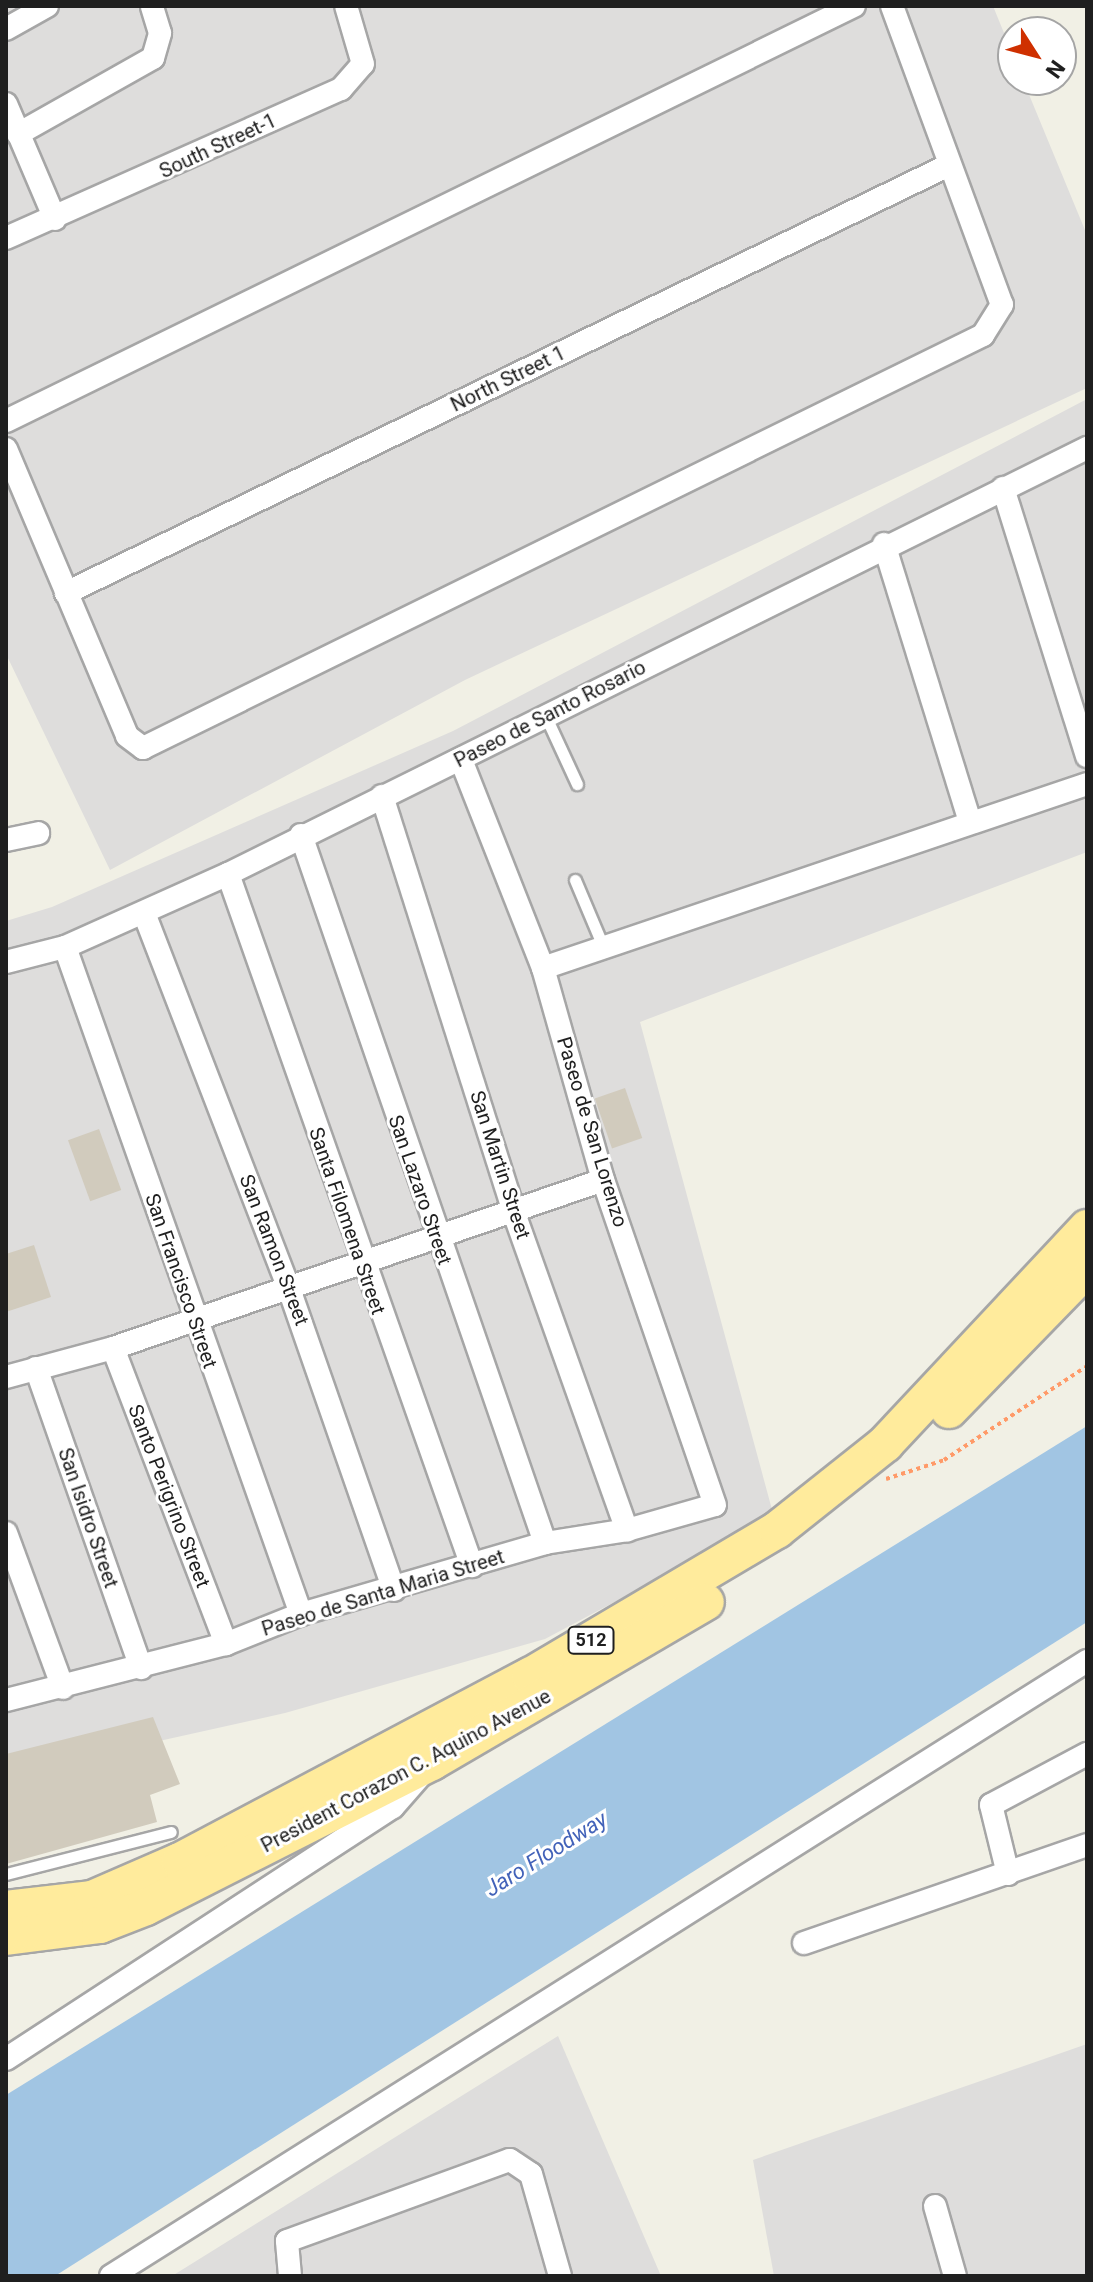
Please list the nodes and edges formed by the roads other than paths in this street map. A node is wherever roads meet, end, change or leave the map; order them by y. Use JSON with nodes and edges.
{"nodes":[{"id":1,"x":47,"y":6,"type":"edge"},
{"id":2,"x":152,"y":6,"type":"edge"},
{"id":3,"x":346,"y":6,"type":"edge"},
{"id":4,"x":854,"y":6,"type":"edge"},
{"id":5,"x":892,"y":6,"type":"edge"},
{"id":6,"x":6,"y":29,"type":"edge"},
{"id":7,"x":6,"y":104,"type":"edge"},
{"id":8,"x":18,"y":134,"type":"junction"},
{"id":9,"x":949,"y":165,"type":"junction"},
{"id":10,"x":55,"y":219,"type":"junction"},
{"id":11,"x":6,"y":238,"type":"edge"},
{"id":12,"x":6,"y":421,"type":"edge"},
{"id":13,"x":1087,"y":448,"type":"edge"},
{"id":14,"x":6,"y":449,"type":"edge"},
{"id":15,"x":1003,"y":488,"type":"junction"},
{"id":16,"x":884,"y":544,"type":"junction"},
{"id":17,"x":66,"y":593,"type":"junction"},
{"id":18,"x":546,"y":717,"type":"junction"},
{"id":19,"x":1087,"y":756,"type":"edge"},
{"id":20,"x":461,"y":760,"type":"junction"},
{"id":21,"x":577,"y":784,"type":"dead end"},
{"id":22,"x":1087,"y":784,"type":"edge"},
{"id":23,"x":382,"y":796,"type":"junction"},
{"id":24,"x":970,"y":821,"type":"junction"},
{"id":25,"x":38,"y":833,"type":"dead end"},
{"id":26,"x":301,"y":835,"type":"junction"},
{"id":27,"x":6,"y":840,"type":"edge"},
{"id":28,"x":228,"y":874,"type":"junction"},
{"id":29,"x":575,"y":880,"type":"dead end"},
{"id":30,"x":144,"y":913,"type":"junction"},
{"id":31,"x":602,"y":944,"type":"junction"},
{"id":32,"x":65,"y":947,"type":"junction"},
{"id":33,"x":6,"y":962,"type":"edge"},
{"id":34,"x":543,"y":968,"type":"junction"},
{"id":35,"x":603,"y":1180,"type":"junction"},
{"id":36,"x":514,"y":1213,"type":"junction"},
{"id":37,"x":1087,"y":1228,"type":"edge"},
{"id":38,"x":436,"y":1239,"type":"junction"},
{"id":39,"x":1087,"y":1244,"type":"edge"},
{"id":40,"x":359,"y":1259,"type":"junction"},
{"id":41,"x":1087,"y":1268,"type":"edge"},
{"id":42,"x":287,"y":1283,"type":"junction"},
{"id":43,"x":193,"y":1317,"type":"junction"},
{"id":44,"x":113,"y":1348,"type":"junction"},
{"id":45,"x":36,"y":1368,"type":"junction"},
{"id":46,"x":6,"y":1377,"type":"edge"},
{"id":47,"x":955,"y":1386,"type":"junction"},
{"id":48,"x":715,"y":1505,"type":"joint"},
{"id":49,"x":627,"y":1530,"type":"junction"},
{"id":50,"x":6,"y":1533,"type":"edge"},
{"id":51,"x":545,"y":1543,"type":"junction"},
{"id":52,"x":472,"y":1566,"type":"junction"},
{"id":53,"x":394,"y":1590,"type":"junction"},
{"id":54,"x":301,"y":1614,"type":"junction"},
{"id":55,"x":226,"y":1644,"type":"junction"},
{"id":56,"x":1087,"y":1661,"type":"edge"},
{"id":57,"x":141,"y":1668,"type":"junction"},
{"id":58,"x":63,"y":1688,"type":"junction"},
{"id":59,"x":6,"y":1700,"type":"edge"},
{"id":60,"x":467,"y":1725,"type":"junction"},
{"id":61,"x":1087,"y":1754,"type":"edge"},
{"id":62,"x":432,"y":1762,"type":"junction"},
{"id":63,"x":289,"y":1817,"type":"junction"},
{"id":64,"x":171,"y":1832,"type":"dead end"},
{"id":65,"x":1087,"y":1845,"type":"edge"},
{"id":66,"x":222,"y":1853,"type":"junction"},
{"id":67,"x":6,"y":1874,"type":"edge"},
{"id":68,"x":1008,"y":1874,"type":"junction"},
{"id":69,"x":6,"y":1909,"type":"edge"},
{"id":70,"x":6,"y":1937,"type":"edge"},
{"id":71,"x":804,"y":1943,"type":"dead end"},
{"id":72,"x":6,"y":2059,"type":"edge"},
{"id":73,"x":935,"y":2206,"type":"dead end"},
{"id":74,"x":111,"y":2276,"type":"edge"},
{"id":75,"x":290,"y":2276,"type":"edge"},
{"id":76,"x":560,"y":2276,"type":"edge"},
{"id":77,"x":955,"y":2276,"type":"edge"}],
"edges":[{"from":1,"to":6,"type":"street"},
{"from":2,"to":8,"type":"street"},
{"from":3,"to":10,"type":"street","name":"South Street-1"},
{"from":4,"to":12,"type":"street"},
{"from":5,"to":9,"type":"street"},
{"from":7,"to":8,"type":"street"},
{"from":8,"to":10,"type":"street"},
{"from":9,"to":17,"type":"street","name":"North Street 1"},
{"from":9,"to":17,"type":"street"},
{"from":10,"to":11,"type":"street","name":"South Street-1"},
{"from":13,"to":15,"type":"street","name":"Paseo de Santo Rosario"},
{"from":14,"to":17,"type":"street"},
{"from":15,"to":16,"type":"street","name":"Paseo de Santo Rosario"},
{"from":15,"to":19,"type":"street"},
{"from":16,"to":18,"type":"street","name":"Paseo de Santo Rosario"},
{"from":16,"to":24,"type":"street"},
{"from":18,"to":20,"type":"street","name":"Paseo de Santo Rosario"},
{"from":18,"to":21,"type":"lane"},
{"from":20,"to":23,"type":"street","name":"Paseo de Santo Rosario"},
{"from":20,"to":34,"type":"street","name":"Paseo de San Lorenzo"},
{"from":22,"to":24,"type":"street"},
{"from":23,"to":26,"type":"street","name":"Paseo de Santo Rosario"},
{"from":23,"to":36,"type":"street","name":"San Martin Street"},
{"from":24,"to":31,"type":"street"},
{"from":25,"to":27,"type":"street"},
{"from":26,"to":28,"type":"street","name":"Paseo de Santo Rosario"},
{"from":26,"to":38,"type":"street","name":"San Lazaro Street"},
{"from":28,"to":30,"type":"street","name":"Paseo de Santo Rosario"},
{"from":28,"to":40,"type":"street","name":"Santa Filomena Street"},
{"from":29,"to":31,"type":"lane"},
{"from":30,"to":32,"type":"street","name":"Paseo de Santo Rosario"},
{"from":30,"to":42,"type":"street","name":"San Ramon Street"},
{"from":31,"to":34,"type":"street"},
{"from":32,"to":33,"type":"street","name":"Paseo de Santo Rosario"},
{"from":32,"to":43,"type":"street","name":"San Francisco Street"},
{"from":34,"to":35,"type":"street","name":"Paseo de San Lorenzo"},
{"from":35,"to":36,"type":"street"},
{"from":35,"to":48,"type":"street","name":"Paseo de San Lorenzo"},
{"from":36,"to":38,"type":"street"},
{"from":36,"to":49,"type":"street","name":"San Martin Street"},
{"from":37,"to":47,"type":"main road","name":"President Corazon C. Aquino Avenue","number":"512"},
{"from":38,"to":40,"type":"street"},
{"from":38,"to":51,"type":"street","name":"San Lazaro Street"},
{"from":39,"to":47,"type":"main road","name":"President Corazon C. Aquino Avenue","number":"512"},
{"from":40,"to":42,"type":"street"},
{"from":40,"to":52,"type":"street","name":"Santa Filomena Street"},
{"from":41,"to":47,"type":"main road","name":"President Corazon C. Aquino Avenue","number":"512"},
{"from":42,"to":43,"type":"street"},
{"from":42,"to":53,"type":"street","name":"San Ramon Street"},
{"from":43,"to":44,"type":"street"},
{"from":43,"to":54,"type":"street","name":"San Francisco Street"},
{"from":44,"to":45,"type":"street"},
{"from":44,"to":55,"type":"street","name":"Santo Perigrino Street"},
{"from":45,"to":46,"type":"street"},
{"from":45,"to":57,"type":"street","name":"San Isidro Street"},
{"from":47,"to":60,"type":"main road","name":"President Corazon C. Aquino Avenue","number":"512"},
{"from":47,"to":60,"type":"main road","name":"President Corazon C. Aquino Avenue","number":"512"},
{"from":48,"to":49,"type":"street","name":"Paseo de Santa Maria Street"},
{"from":49,"to":51,"type":"street","name":"Paseo de Santa Maria Street"},
{"from":50,"to":58,"type":"street"},
{"from":51,"to":52,"type":"street","name":"Paseo de Santa Maria Street"},
{"from":52,"to":53,"type":"street","name":"Paseo de Santa Maria Street"},
{"from":53,"to":54,"type":"street","name":"Paseo de Santa Maria Street"},
{"from":54,"to":55,"type":"street","name":"Paseo de Santa Maria Street"},
{"from":55,"to":57,"type":"street","name":"Paseo de Santa Maria Street"},
{"from":56,"to":74,"type":"street"},
{"from":57,"to":58,"type":"street","name":"Paseo de Santa Maria Street"},
{"from":58,"to":59,"type":"street","name":"Paseo de Santa Maria Street"},
{"from":60,"to":62,"type":"main road","name":"President Corazon C. Aquino Avenue","number":"512"},
{"from":60,"to":63,"type":"main road","name":"President Corazon C. Aquino Avenue","number":"512"},
{"from":61,"to":68,"type":"street"},
{"from":62,"to":63,"type":"main road","name":"President Corazon C. Aquino Avenue","number":"512"},
{"from":62,"to":72,"type":"street"},
{"from":63,"to":66,"type":"main road","name":"President Corazon C. Aquino Avenue","number":"512"},
{"from":64,"to":67,"type":"lane"},
{"from":65,"to":68,"type":"street"},
{"from":66,"to":69,"type":"main road","name":"President Corazon C. Aquino Avenue","number":"512"},
{"from":66,"to":70,"type":"main road","name":"President Corazon C. Aquino Avenue","number":"512"},
{"from":68,"to":71,"type":"street"},
{"from":73,"to":77,"type":"street"},
{"from":75,"to":76,"type":"street"}]}
